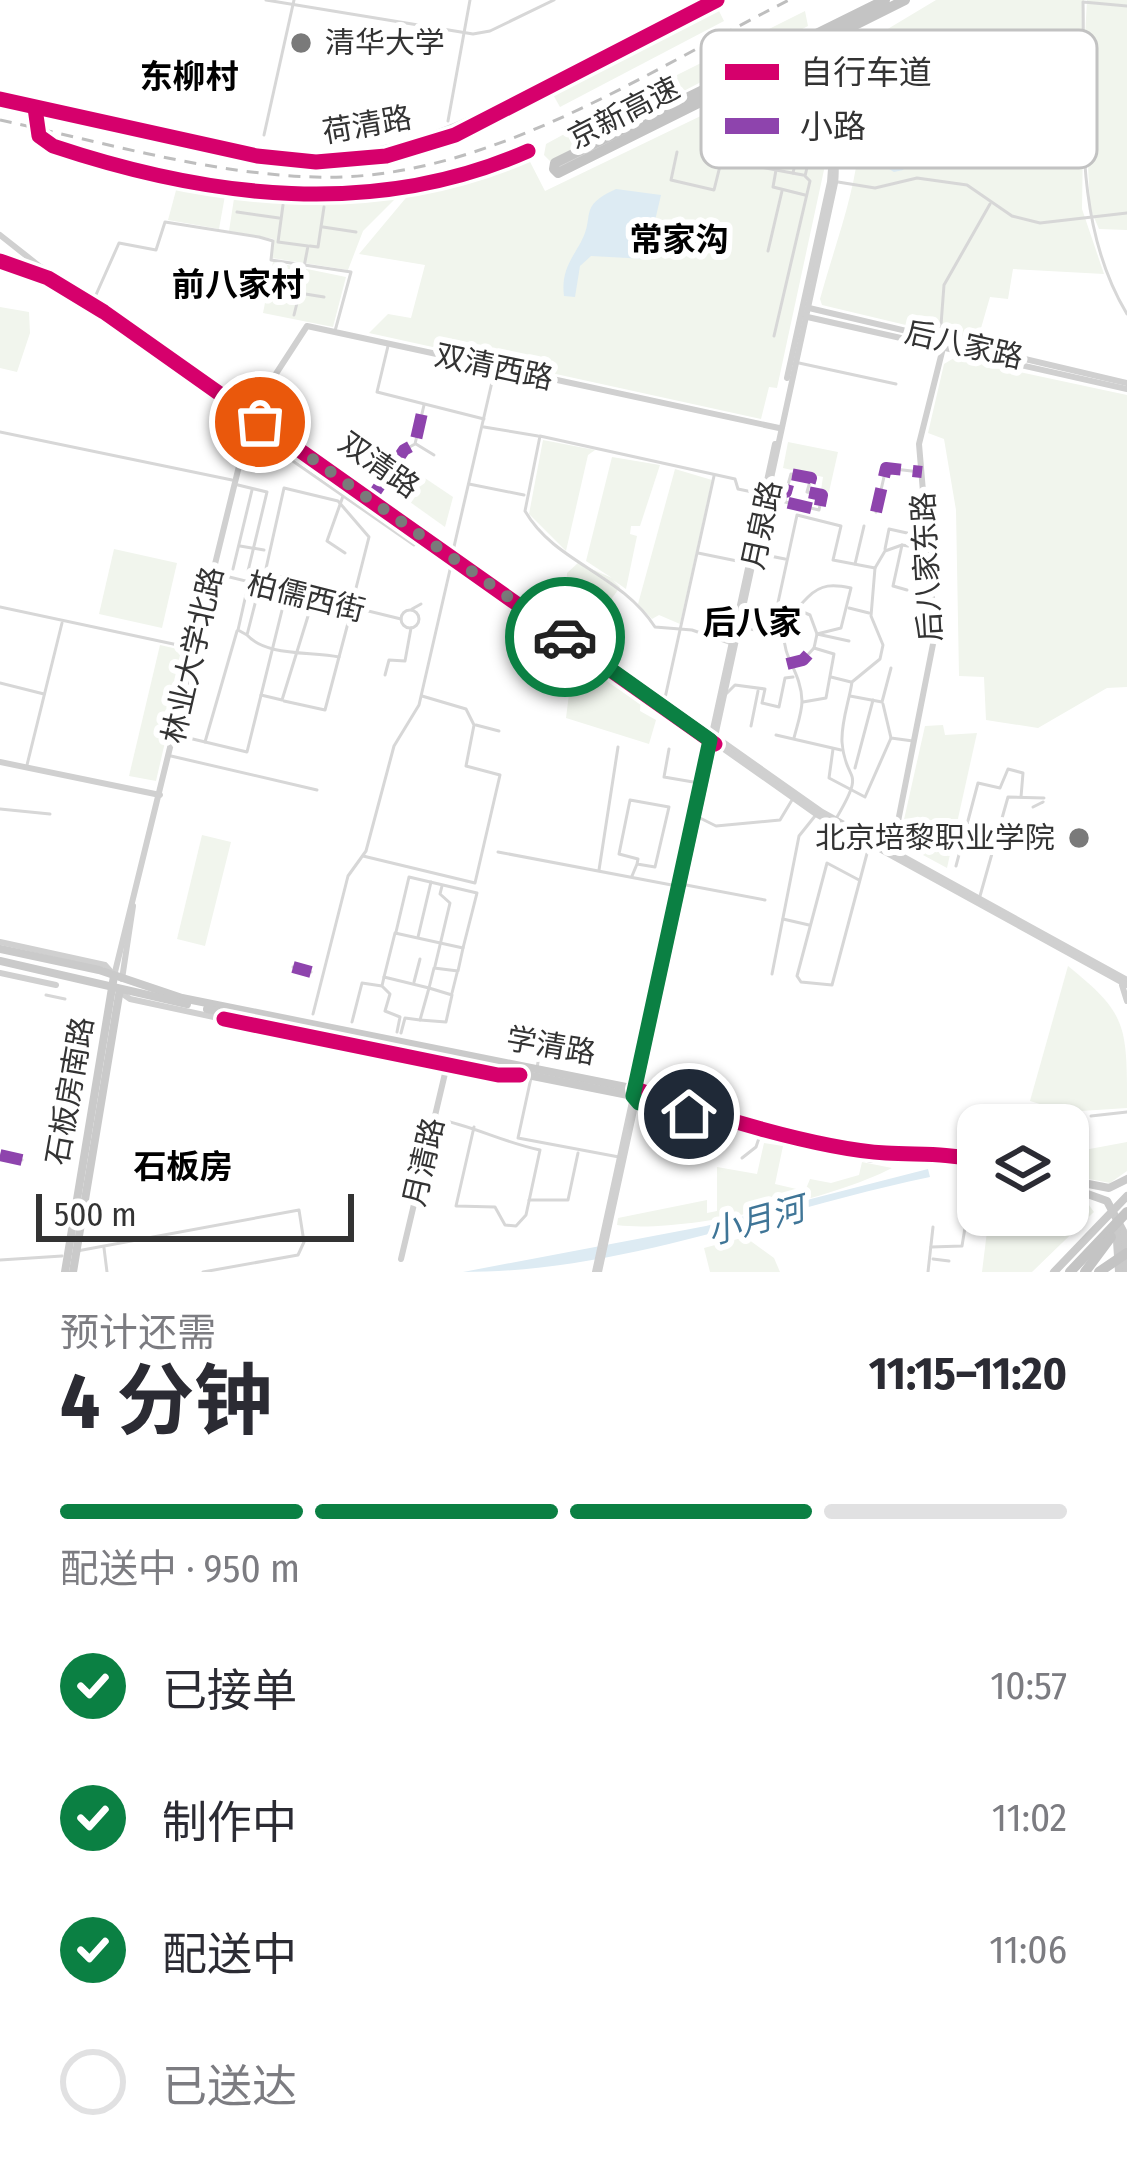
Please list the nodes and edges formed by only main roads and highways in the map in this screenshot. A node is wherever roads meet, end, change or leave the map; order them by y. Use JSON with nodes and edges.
{"nodes":[{"id":1,"x":712,"y":0,"type":"edge"},
{"id":2,"x":883,"y":0,"type":"edge"},
{"id":3,"x":905,"y":0,"type":"edge"},
{"id":4,"x":825,"y":30,"type":"edge"},
{"id":5,"x":844,"y":30,"type":"edge"},
{"id":6,"x":701,"y":94,"type":"edge"},
{"id":7,"x":0,"y":97,"type":"edge"},
{"id":8,"x":701,"y":99,"type":"edge"},
{"id":9,"x":831,"y":168,"type":"edge"},
{"id":10,"x":835,"y":168,"type":"edge"},
{"id":11,"x":0,"y":235,"type":"edge"},
{"id":12,"x":0,"y":258,"type":"edge"},
{"id":13,"x":41,"y":267,"type":"junction"},
{"id":14,"x":804,"y":312,"type":"junction"},
{"id":15,"x":942,"y":344,"type":"junction"},
{"id":16,"x":1127,"y":386,"type":"edge"},
{"id":17,"x":252,"y":413,"type":"junction"},
{"id":18,"x":779,"y":428,"type":"junction"},
{"id":19,"x":347,"y":485,"type":"junction"},
{"id":20,"x":767,"y":494,"type":"junction"},
{"id":21,"x":453,"y":555,"type":"junction"},
{"id":22,"x":714,"y":738,"type":"junction"},
{"id":23,"x":0,"y":762,"type":"edge"},
{"id":24,"x":160,"y":795,"type":"junction"},
{"id":25,"x":891,"y":854,"type":"junction"},
{"id":26,"x":682,"y":885,"type":"junction"},
{"id":27,"x":0,"y":946,"type":"edge"},
{"id":28,"x":0,"y":961,"type":"edge"},
{"id":29,"x":0,"y":973,"type":"edge"},
{"id":30,"x":118,"y":977,"type":"junction"},
{"id":31,"x":69,"y":979,"type":"junction"},
{"id":32,"x":1124,"y":980,"type":"edge"},
{"id":33,"x":56,"y":985,"type":"joint"},
{"id":34,"x":116,"y":990,"type":"junction"},
{"id":35,"x":1127,"y":1001,"type":"edge"},
{"id":36,"x":227,"y":1016,"type":"junction"},
{"id":37,"x":447,"y":1065,"type":"junction"},
{"id":38,"x":534,"y":1074,"type":"junction"},
{"id":39,"x":520,"y":1075,"type":"junction"},
{"id":40,"x":638,"y":1095,"type":"junction"},
{"id":41,"x":957,"y":1157,"type":"edge"},
{"id":42,"x":957,"y":1160,"type":"edge"},
{"id":43,"x":1127,"y":1179,"type":"edge"},
{"id":44,"x":1089,"y":1185,"type":"edge"},
{"id":45,"x":1115,"y":1187,"type":"junction"},
{"id":46,"x":1089,"y":1193,"type":"edge"},
{"id":47,"x":1127,"y":1196,"type":"edge"},
{"id":48,"x":1107,"y":1201,"type":"junction"},
{"id":49,"x":1122,"y":1213,"type":"edge"},
{"id":50,"x":606,"y":1232,"type":"junction"},
{"id":51,"x":1127,"y":1253,"type":"edge"},
{"id":52,"x":401,"y":1259,"type":"dead end"},
{"id":53,"x":597,"y":1271,"type":"edge"},
{"id":54,"x":69,"y":1272,"type":"edge"},
{"id":55,"x":1054,"y":1272,"type":"edge"},
{"id":56,"x":1070,"y":1272,"type":"edge"},
{"id":57,"x":1084,"y":1272,"type":"edge"},
{"id":58,"x":1099,"y":1272,"type":"edge"},
{"id":59,"x":1122,"y":1272,"type":"edge"}],
"edges":[{"from":1,"to":7,"type":"main road","name":"荷清路"},
{"from":2,"to":4,"type":"highway","name":"京新高速"},
{"from":3,"to":5,"type":"highway","name":"京新高速"},
{"from":6,"to":8,"type":"highway","name":"京新高速"},
{"from":9,"to":14,"type":"main road","name":"月泉路"},
{"from":10,"to":14,"type":"main road","name":"月泉路"},
{"from":11,"to":13,"type":"main road","name":"双清路"},
{"from":12,"to":13,"type":"main road","name":"双清路"},
{"from":12,"to":17,"type":"main road","name":"双清路"},
{"from":13,"to":17,"type":"main road","name":"双清路"},
{"from":14,"to":15,"type":"main road","name":"后八家路"},
{"from":14,"to":18,"type":"main road","name":"月泉路"},
{"from":14,"to":20,"type":"main road","name":"月泉路"},
{"from":15,"to":16,"type":"main road","name":"后八家路"},
{"from":15,"to":25,"type":"main road","name":"后八家东路"},
{"from":17,"to":18,"type":"main road","name":"双清西路"},
{"from":17,"to":19,"type":"main road","name":"双清路"},
{"from":17,"to":24,"type":"main road","name":"林业大学北路"},
{"from":18,"to":20,"type":"main road","name":"月泉路"},
{"from":19,"to":21,"type":"main road","name":"双清路"},
{"from":19,"to":21,"type":"main road","name":"双清路"},
{"from":20,"to":22,"type":"main road","name":"月泉路"},
{"from":20,"to":22,"type":"main road","name":"月泉路"},
{"from":21,"to":22,"type":"main road","name":"双清路"},
{"from":21,"to":22,"type":"main road","name":"双清路"},
{"from":22,"to":25,"type":"main road","name":"双清路"},
{"from":22,"to":25,"type":"main road","name":"双清路"},
{"from":22,"to":26,"type":"main road","name":"月泉路"},
{"from":22,"to":26,"type":"main road","name":"月泉路"},
{"from":23,"to":24,"type":"main road"},
{"from":24,"to":30,"type":"main road","name":"林业大学北路"},
{"from":25,"to":32,"type":"main road","name":"双清路"},
{"from":26,"to":40,"type":"main road","name":"月泉路"},
{"from":27,"to":30,"type":"main road","name":"学清路"},
{"from":28,"to":31,"type":"main road","name":"学清路"},
{"from":29,"to":33,"type":"main road"},
{"from":30,"to":34,"type":"main road"},
{"from":30,"to":38,"type":"main road","name":"学清路"},
{"from":31,"to":33,"type":"main road"},
{"from":31,"to":34,"type":"main road","name":"学清路"},
{"from":32,"to":35,"type":"main road","name":"双清路"},
{"from":34,"to":36,"type":"main road","name":"学清路"},
{"from":34,"to":54,"type":"main road","name":"石板房南路"},
{"from":34,"to":54,"type":"main road","name":"石板房南路"},
{"from":36,"to":37,"type":"main road","name":"学清路"},
{"from":36,"to":39,"type":"main road","name":"学清路"},
{"from":37,"to":39,"type":"main road","name":"学清路"},
{"from":37,"to":52,"type":"main road","name":"月清路"},
{"from":38,"to":39,"type":"main road","name":"学清路"},
{"from":38,"to":40,"type":"main road","name":"学清路"},
{"from":40,"to":41,"type":"main road","name":"学清路"},
{"from":40,"to":42,"type":"main road","name":"学清路"},
{"from":40,"to":50,"type":"main road"},
{"from":40,"to":50,"type":"main road"},
{"from":43,"to":45,"type":"main road"},
{"from":44,"to":45,"type":"main road"},
{"from":45,"to":48,"type":"main road"},
{"from":46,"to":48,"type":"main road"},
{"from":47,"to":49,"type":"main road"},
{"from":48,"to":49,"type":"main road"},
{"from":49,"to":55,"type":"main road"},
{"from":49,"to":56,"type":"highway","bridge":true},
{"from":49,"to":57,"type":"highway","bridge":true},
{"from":49,"to":59,"type":"main road"},
{"from":50,"to":53,"type":"main road"},
{"from":51,"to":58,"type":"highway","bridge":true}]}
